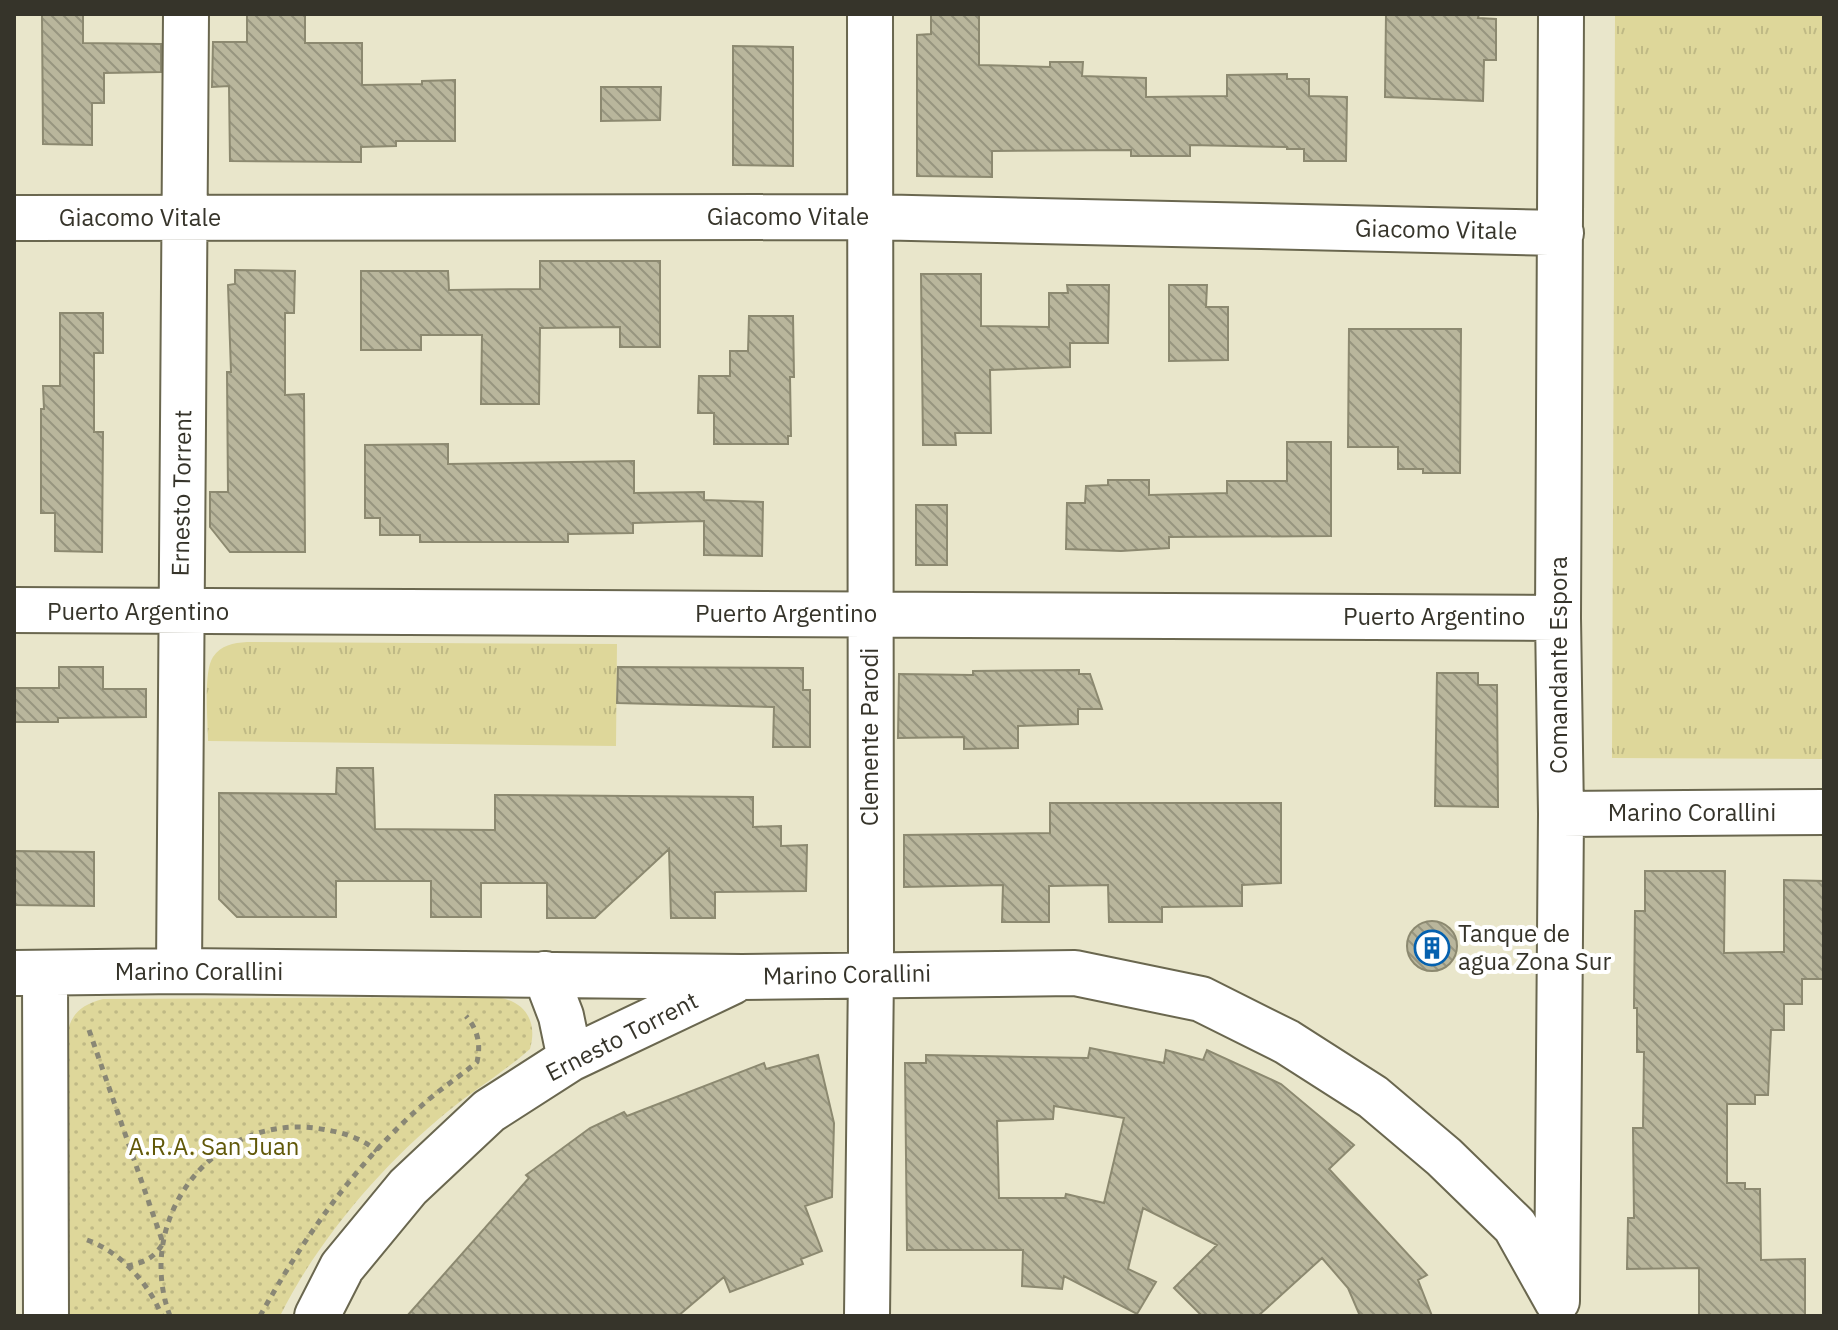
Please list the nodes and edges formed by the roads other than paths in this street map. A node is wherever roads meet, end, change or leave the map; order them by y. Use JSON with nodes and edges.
{"nodes":[{"id":1,"x":186,"y":14,"type":"edge"},
{"id":2,"x":870,"y":14,"type":"edge"},
{"id":3,"x":1561,"y":14,"type":"edge"},
{"id":4,"x":869,"y":217,"type":"junction"},
{"id":5,"x":14,"y":218,"type":"edge"},
{"id":6,"x":185,"y":219,"type":"junction"},
{"id":7,"x":1561,"y":233,"type":"junction"},
{"id":8,"x":14,"y":610,"type":"edge"},
{"id":9,"x":181,"y":612,"type":"junction"},
{"id":10,"x":870,"y":615,"type":"junction"},
{"id":11,"x":1558,"y":618,"type":"junction"},
{"id":12,"x":1824,"y":812,"type":"edge"},
{"id":13,"x":1561,"y":814,"type":"junction"},
{"id":14,"x":179,"y":971,"type":"junction"},
{"id":15,"x":30,"y":973,"type":"edge"},
{"id":16,"x":545,"y":974,"type":"junction"},
{"id":17,"x":871,"y":974,"type":"junction"},
{"id":18,"x":742,"y":977,"type":"junction"},
{"id":19,"x":570,"y":1059,"type":"junction"},
{"id":20,"x":1557,"y":1309,"type":"edge"},
{"id":21,"x":35,"y":1315,"type":"edge"},
{"id":22,"x":317,"y":1316,"type":"edge"},
{"id":23,"x":867,"y":1316,"type":"edge"}],
"edges":[{"from":1,"to":6,"type":"street","name":"Ernesto Torrent"},
{"from":2,"to":4,"type":"street","name":"Clemente Parodi"},
{"from":3,"to":7,"type":"street","name":"Comandante Espora"},
{"from":4,"to":6,"type":"street","name":"Giacomo Vitale"},
{"from":4,"to":7,"type":"street","name":"Giacomo Vitale"},
{"from":4,"to":10,"type":"street","name":"Clemente Parodi"},
{"from":5,"to":6,"type":"street","name":"Giacomo Vitale"},
{"from":6,"to":9,"type":"street","name":"Ernesto Torrent"},
{"from":7,"to":11,"type":"street","name":"Comandante Espora"},
{"from":8,"to":9,"type":"street","name":"Puerto Argentino"},
{"from":9,"to":10,"type":"street","name":"Puerto Argentino"},
{"from":9,"to":14,"type":"street","name":"Ernesto Torrent"},
{"from":10,"to":11,"type":"street","name":"Puerto Argentino"},
{"from":10,"to":17,"type":"street","name":"Clemente Parodi"},
{"from":11,"to":13,"type":"street","name":"Comandante Espora"},
{"from":12,"to":13,"type":"street","name":"Marino Corallini"},
{"from":13,"to":20,"type":"street","name":"Comandante Espora"},
{"from":14,"to":15,"type":"street","name":"Marino Corallini"},
{"from":14,"to":16,"type":"street","name":"Marino Corallini"},
{"from":15,"to":21,"type":"street"},
{"from":16,"to":18,"type":"street","name":"Marino Corallini"},
{"from":16,"to":19,"type":"street"},
{"from":17,"to":18,"type":"street","name":"Marino Corallini"},
{"from":17,"to":20,"type":"street","name":"Marino Corallini"},
{"from":17,"to":23,"type":"street","name":"Clemente Parodi"},
{"from":18,"to":19,"type":"street","name":"Ernesto Torrent"},
{"from":19,"to":22,"type":"street","name":"Ernesto Torrent"}]}
